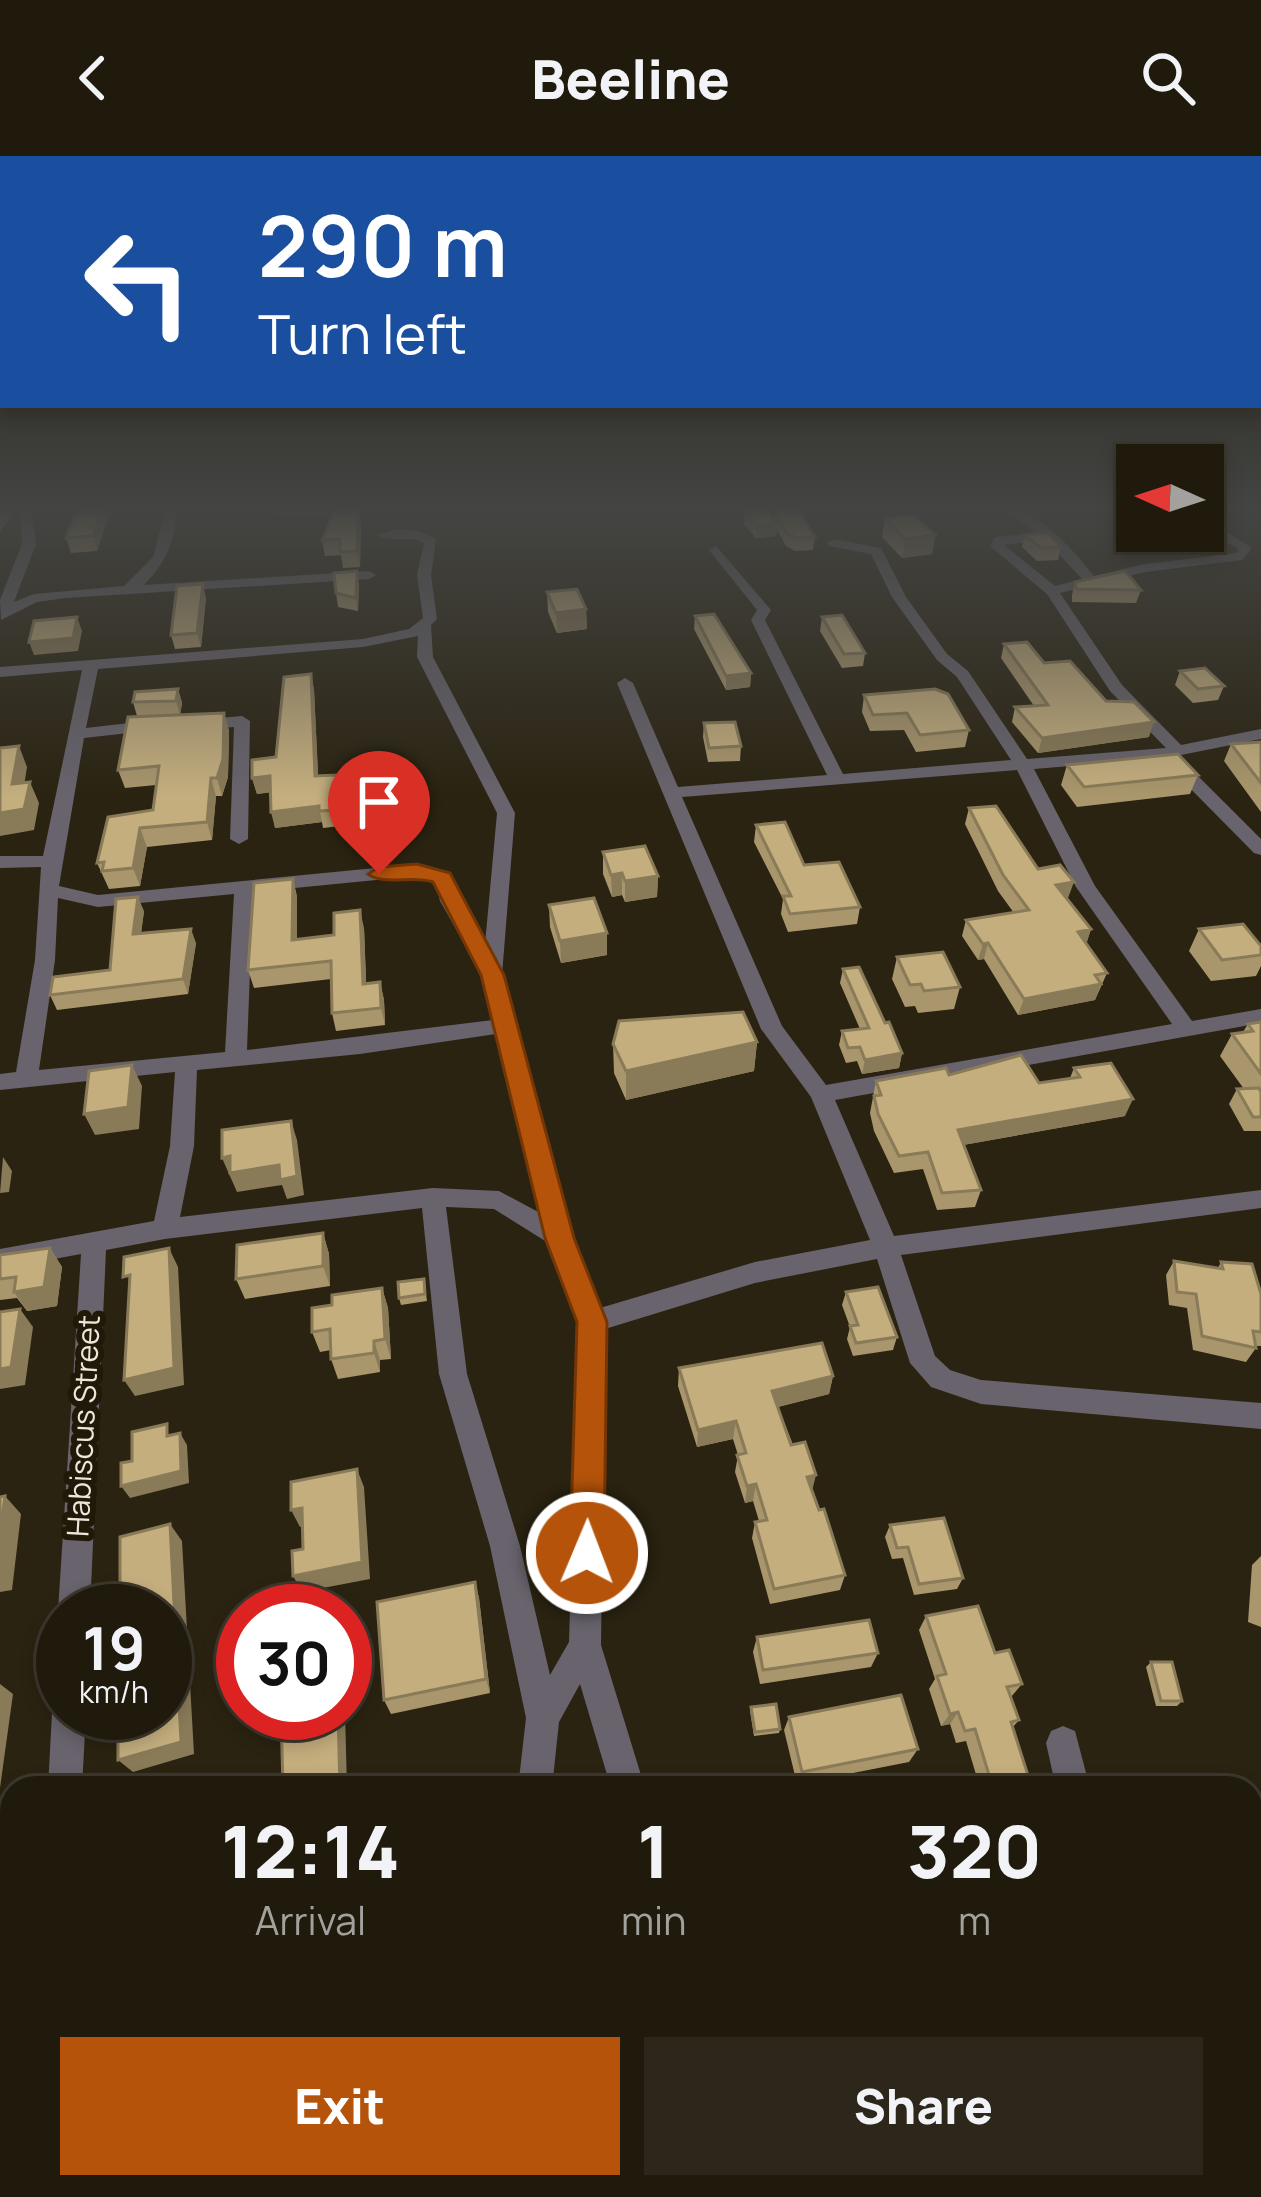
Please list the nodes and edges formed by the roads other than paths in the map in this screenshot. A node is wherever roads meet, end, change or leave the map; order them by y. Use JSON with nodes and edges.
{"nodes":[{"id":1,"x":428,"y":606,"type":"edge"},
{"id":2,"x":761,"y":606,"type":"edge"},
{"id":3,"x":906,"y":606,"type":"edge"},
{"id":4,"x":1062,"y":606,"type":"edge"},
{"id":5,"x":425,"y":627,"type":"junction"},
{"id":6,"x":91,"y":665,"type":"junction"},
{"id":7,"x":0,"y":672,"type":"edge"},
{"id":8,"x":625,"y":683,"type":"dead end"},
{"id":9,"x":80,"y":734,"type":"junction"},
{"id":10,"x":1261,"y":734,"type":"edge"},
{"id":11,"x":1172,"y":752,"type":"junction"},
{"id":12,"x":1024,"y":767,"type":"junction"},
{"id":13,"x":837,"y":779,"type":"junction"},
{"id":14,"x":673,"y":793,"type":"junction"},
{"id":15,"x":239,"y":839,"type":"dead end"},
{"id":16,"x":1261,"y":849,"type":"edge"},
{"id":17,"x":51,"y":861,"type":"junction"},
{"id":18,"x":0,"y":862,"type":"edge"},
{"id":19,"x":244,"y":888,"type":"junction"},
{"id":20,"x":53,"y":891,"type":"junction"},
{"id":21,"x":492,"y":975,"type":"junction"},
{"id":22,"x":1261,"y":1016,"type":"edge"},
{"id":23,"x":508,"y":1025,"type":"junction"},
{"id":24,"x":1186,"y":1029,"type":"junction"},
{"id":25,"x":236,"y":1058,"type":"junction"},
{"id":26,"x":185,"y":1066,"type":"junction"},
{"id":27,"x":26,"y":1080,"type":"junction"},
{"id":28,"x":0,"y":1082,"type":"edge"},
{"id":29,"x":821,"y":1094,"type":"junction"},
{"id":30,"x":433,"y":1197,"type":"junction"},
{"id":31,"x":1261,"y":1198,"type":"edge"},
{"id":32,"x":165,"y":1229,"type":"junction"},
{"id":33,"x":560,"y":1238,"type":"junction"},
{"id":34,"x":94,"y":1242,"type":"junction"},
{"id":35,"x":885,"y":1245,"type":"junction"},
{"id":36,"x":0,"y":1259,"type":"edge"},
{"id":37,"x":592,"y":1322,"type":"junction"},
{"id":38,"x":1261,"y":1416,"type":"edge"},
{"id":39,"x":75,"y":1584,"type":"edge"},
{"id":40,"x":585,"y":1645,"type":"junction"},
{"id":41,"x":543,"y":1718,"type":"junction"},
{"id":42,"x":68,"y":1740,"type":"edge"},
{"id":43,"x":1063,"y":1744,"type":"dead end"},
{"id":44,"x":66,"y":1776,"type":"edge"},
{"id":45,"x":536,"y":1776,"type":"edge"},
{"id":46,"x":624,"y":1776,"type":"edge"},
{"id":47,"x":1070,"y":1776,"type":"edge"}],
"edges":[{"from":1,"to":5,"type":"street"},
{"from":2,"to":13,"type":"street"},
{"from":3,"to":12,"type":"street"},
{"from":4,"to":11,"type":"street"},
{"from":5,"to":6,"type":"street"},
{"from":5,"to":21,"type":"street"},
{"from":6,"to":7,"type":"street"},
{"from":6,"to":9,"type":"street"},
{"from":8,"to":14,"type":"street"},
{"from":9,"to":15,"type":"street"},
{"from":9,"to":17,"type":"street"},
{"from":10,"to":11,"type":"street"},
{"from":11,"to":12,"type":"street"},
{"from":11,"to":16,"type":"street"},
{"from":12,"to":13,"type":"street"},
{"from":12,"to":24,"type":"street"},
{"from":13,"to":14,"type":"street"},
{"from":14,"to":29,"type":"street"},
{"from":17,"to":18,"type":"street"},
{"from":17,"to":20,"type":"street"},
{"from":19,"to":20,"type":"street"},
{"from":19,"to":21,"type":"street"},
{"from":19,"to":25,"type":"street"},
{"from":20,"to":27,"type":"street"},
{"from":21,"to":23,"type":"street"},
{"from":22,"to":24,"type":"street"},
{"from":23,"to":25,"type":"street"},
{"from":23,"to":33,"type":"street"},
{"from":24,"to":29,"type":"street"},
{"from":25,"to":26,"type":"street"},
{"from":26,"to":27,"type":"street"},
{"from":26,"to":32,"type":"street"},
{"from":27,"to":28,"type":"street"},
{"from":29,"to":35,"type":"street"},
{"from":30,"to":32,"type":"street"},
{"from":30,"to":33,"type":"street"},
{"from":30,"to":41,"type":"street"},
{"from":31,"to":35,"type":"street"},
{"from":32,"to":34,"type":"street"},
{"from":33,"to":37,"type":"street"},
{"from":34,"to":36,"type":"street"},
{"from":34,"to":39,"type":"street","name":"Habiscus Street"},
{"from":35,"to":37,"type":"street"},
{"from":35,"to":38,"type":"street"},
{"from":37,"to":40,"type":"street"},
{"from":40,"to":41,"type":"street"},
{"from":40,"to":46,"type":"street"},
{"from":41,"to":45,"type":"street"},
{"from":42,"to":44,"type":"street"},
{"from":43,"to":47,"type":"street"}]}
